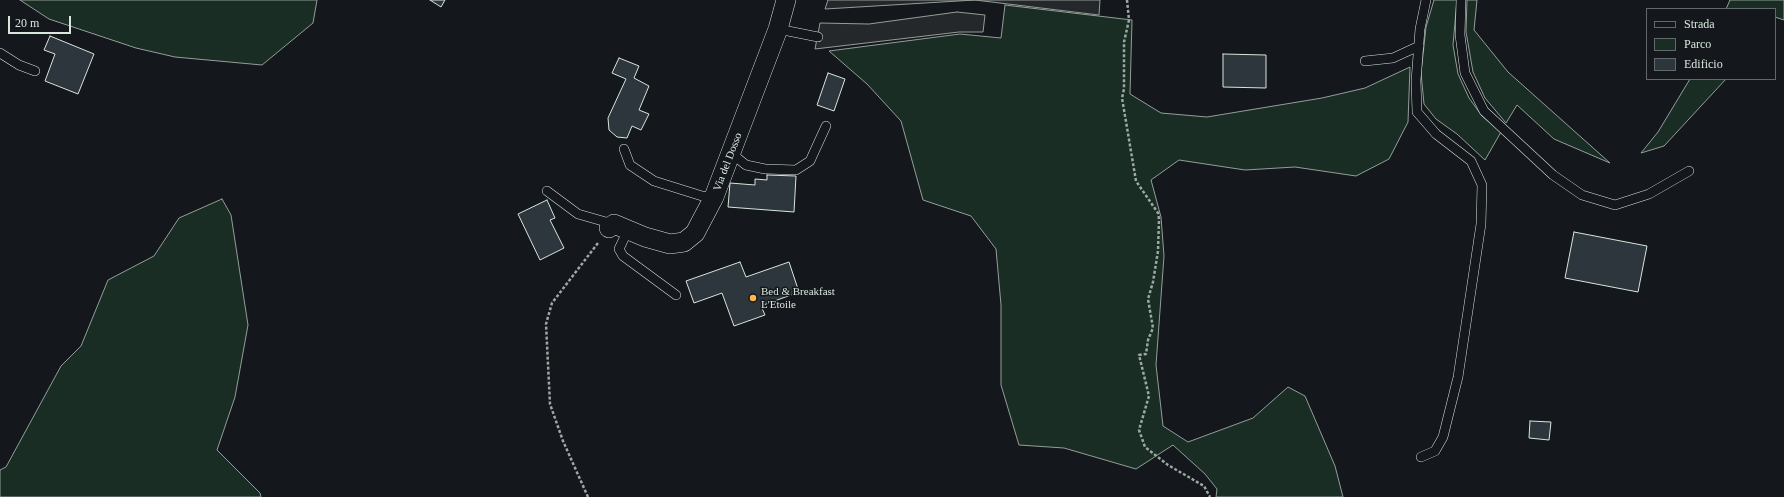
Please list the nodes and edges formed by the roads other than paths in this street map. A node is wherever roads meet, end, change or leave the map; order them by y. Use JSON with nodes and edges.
{"nodes":[{"id":1,"x":786,"y":0,"type":"edge"},
{"id":2,"x":1426,"y":0,"type":"edge"},
{"id":3,"x":1462,"y":0,"type":"edge"},
{"id":4,"x":778,"y":29,"type":"junction"},
{"id":5,"x":818,"y":37,"type":"dead end"},
{"id":6,"x":1419,"y":46,"type":"junction"},
{"id":7,"x":0,"y":53,"type":"edge"},
{"id":8,"x":1365,"y":61,"type":"dead end"},
{"id":9,"x":35,"y":71,"type":"dead end"},
{"id":10,"x":826,"y":126,"type":"dead end"},
{"id":11,"x":624,"y":150,"type":"dead end"},
{"id":12,"x":731,"y":153,"type":"junction"},
{"id":13,"x":1689,"y":171,"type":"dead end"},
{"id":14,"x":547,"y":191,"type":"dead end"},
{"id":15,"x":714,"y":197,"type":"junction"},
{"id":16,"x":617,"y":227,"type":"junction"},
{"id":17,"x":676,"y":295,"type":"dead end"},
{"id":18,"x":1421,"y":457,"type":"dead end"}],
"edges":[{"from":1,"to":4,"type":"street","name":"Via del Dosso"},
{"from":2,"to":6,"type":"lane"},
{"from":3,"to":13,"type":"lane"},
{"from":4,"to":5,"type":"lane"},
{"from":4,"to":12,"type":"street","name":"Via del Dosso"},
{"from":6,"to":8,"type":"lane"},
{"from":6,"to":18,"type":"lane"},
{"from":7,"to":9,"type":"lane"},
{"from":10,"to":12,"type":"lane"},
{"from":11,"to":15,"type":"lane"},
{"from":12,"to":15,"type":"street","name":"Via del Dosso"},
{"from":14,"to":16,"type":"lane"},
{"from":15,"to":16,"type":"street","name":"Via del Dosso"},
{"from":16,"to":17,"type":"lane"}]}
